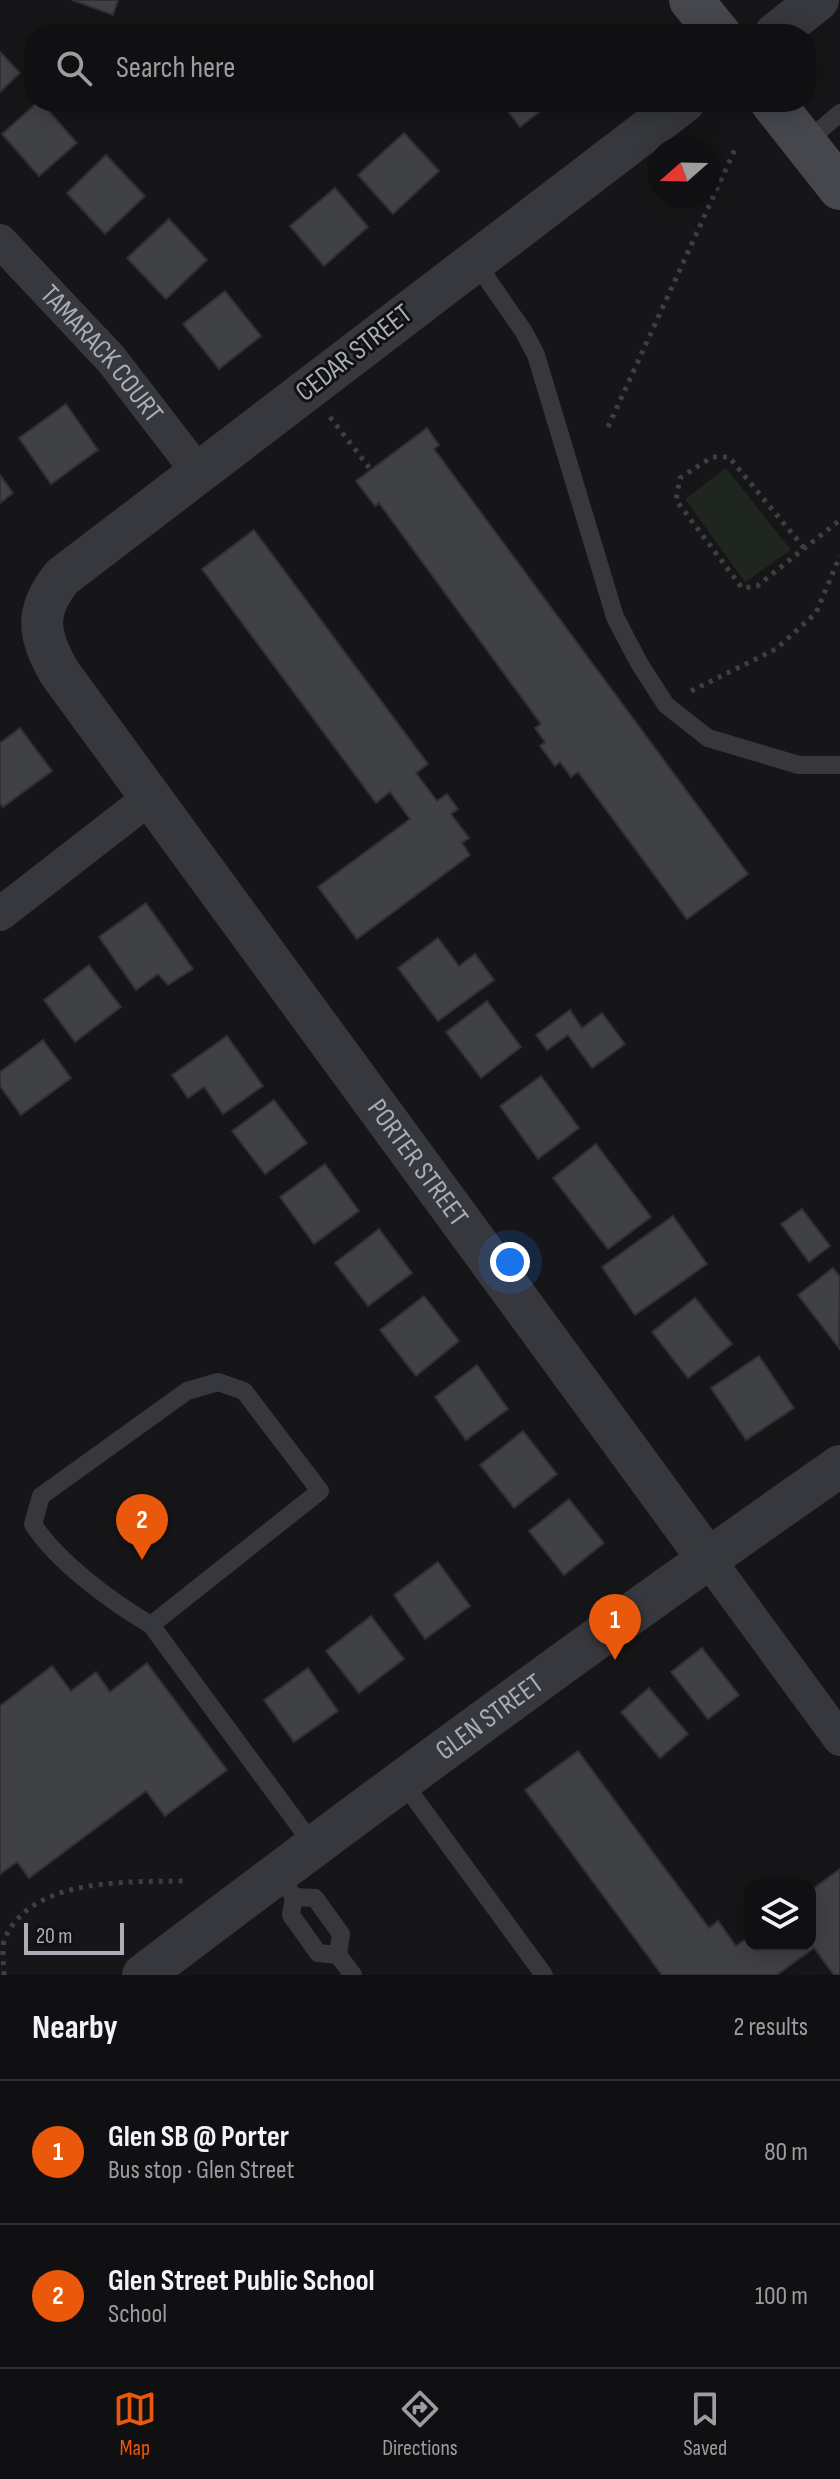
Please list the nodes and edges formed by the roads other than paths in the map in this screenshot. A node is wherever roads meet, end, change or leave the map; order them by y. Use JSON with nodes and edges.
{"nodes":[{"id":1,"x":691,"y":0,"type":"edge"},
{"id":2,"x":818,"y":0,"type":"edge"},
{"id":3,"x":711,"y":24,"type":"edge"},
{"id":4,"x":788,"y":24,"type":"edge"},
{"id":5,"x":671,"y":112,"type":"edge"},
{"id":6,"x":780,"y":112,"type":"edge"},
{"id":7,"x":840,"y":113,"type":"edge"},
{"id":8,"x":805,"y":143,"type":"junction"},
{"id":9,"x":840,"y":188,"type":"edge"},
{"id":10,"x":0,"y":241,"type":"edge"},
{"id":11,"x":474,"y":260,"type":"junction"},
{"id":12,"x":198,"y":472,"type":"junction"},
{"id":13,"x":42,"y":617,"type":"joint"},
{"id":14,"x":840,"y":765,"type":"edge"},
{"id":15,"x":152,"y":796,"type":"junction"},
{"id":16,"x":0,"y":914,"type":"edge"},
{"id":17,"x":840,"y":1466,"type":"edge"},
{"id":18,"x":708,"y":1559,"type":"junction"},
{"id":19,"x":151,"y":1625,"type":"junction"},
{"id":20,"x":840,"y":1739,"type":"edge"},
{"id":21,"x":402,"y":1781,"type":"junction"},
{"id":22,"x":314,"y":1846,"type":"junction"},
{"id":23,"x":286,"y":1885,"type":"junction"},
{"id":24,"x":338,"y":1955,"type":"junction"},
{"id":25,"x":143,"y":1975,"type":"edge"},
{"id":26,"x":353,"y":1975,"type":"edge"},
{"id":27,"x":544,"y":1975,"type":"edge"}],
"edges":[{"from":1,"to":3,"type":"main road"},
{"from":2,"to":4,"type":"street"},
{"from":5,"to":11,"type":"street","name":"CEDAR STREET"},
{"from":6,"to":8,"type":"main road"},
{"from":7,"to":8,"type":"lane"},
{"from":8,"to":9,"type":"main road"},
{"from":10,"to":12,"type":"street","name":"TAMARACK COURT"},
{"from":11,"to":12,"type":"street","name":"CEDAR STREET"},
{"from":11,"to":14,"type":"lane"},
{"from":12,"to":13,"type":"street","name":"CEDAR STREET"},
{"from":13,"to":15,"type":"street","name":"PORTER STREET"},
{"from":15,"to":16,"type":"street"},
{"from":15,"to":18,"type":"street","name":"PORTER STREET"},
{"from":17,"to":18,"type":"street","name":"GLEN STREET"},
{"from":18,"to":20,"type":"street","name":"PORTER STREET"},
{"from":18,"to":21,"type":"street","name":"GLEN STREET"},
{"from":19,"to":19,"type":"lane"},
{"from":19,"to":22,"type":"lane"},
{"from":21,"to":22,"type":"street","name":"GLEN STREET"},
{"from":21,"to":27,"type":"lane"},
{"from":22,"to":23,"type":"street","name":"GLEN STREET"},
{"from":23,"to":24,"type":"lane"},
{"from":23,"to":24,"type":"lane"},
{"from":23,"to":25,"type":"street","name":"GLEN STREET"},
{"from":24,"to":26,"type":"lane"}]}
